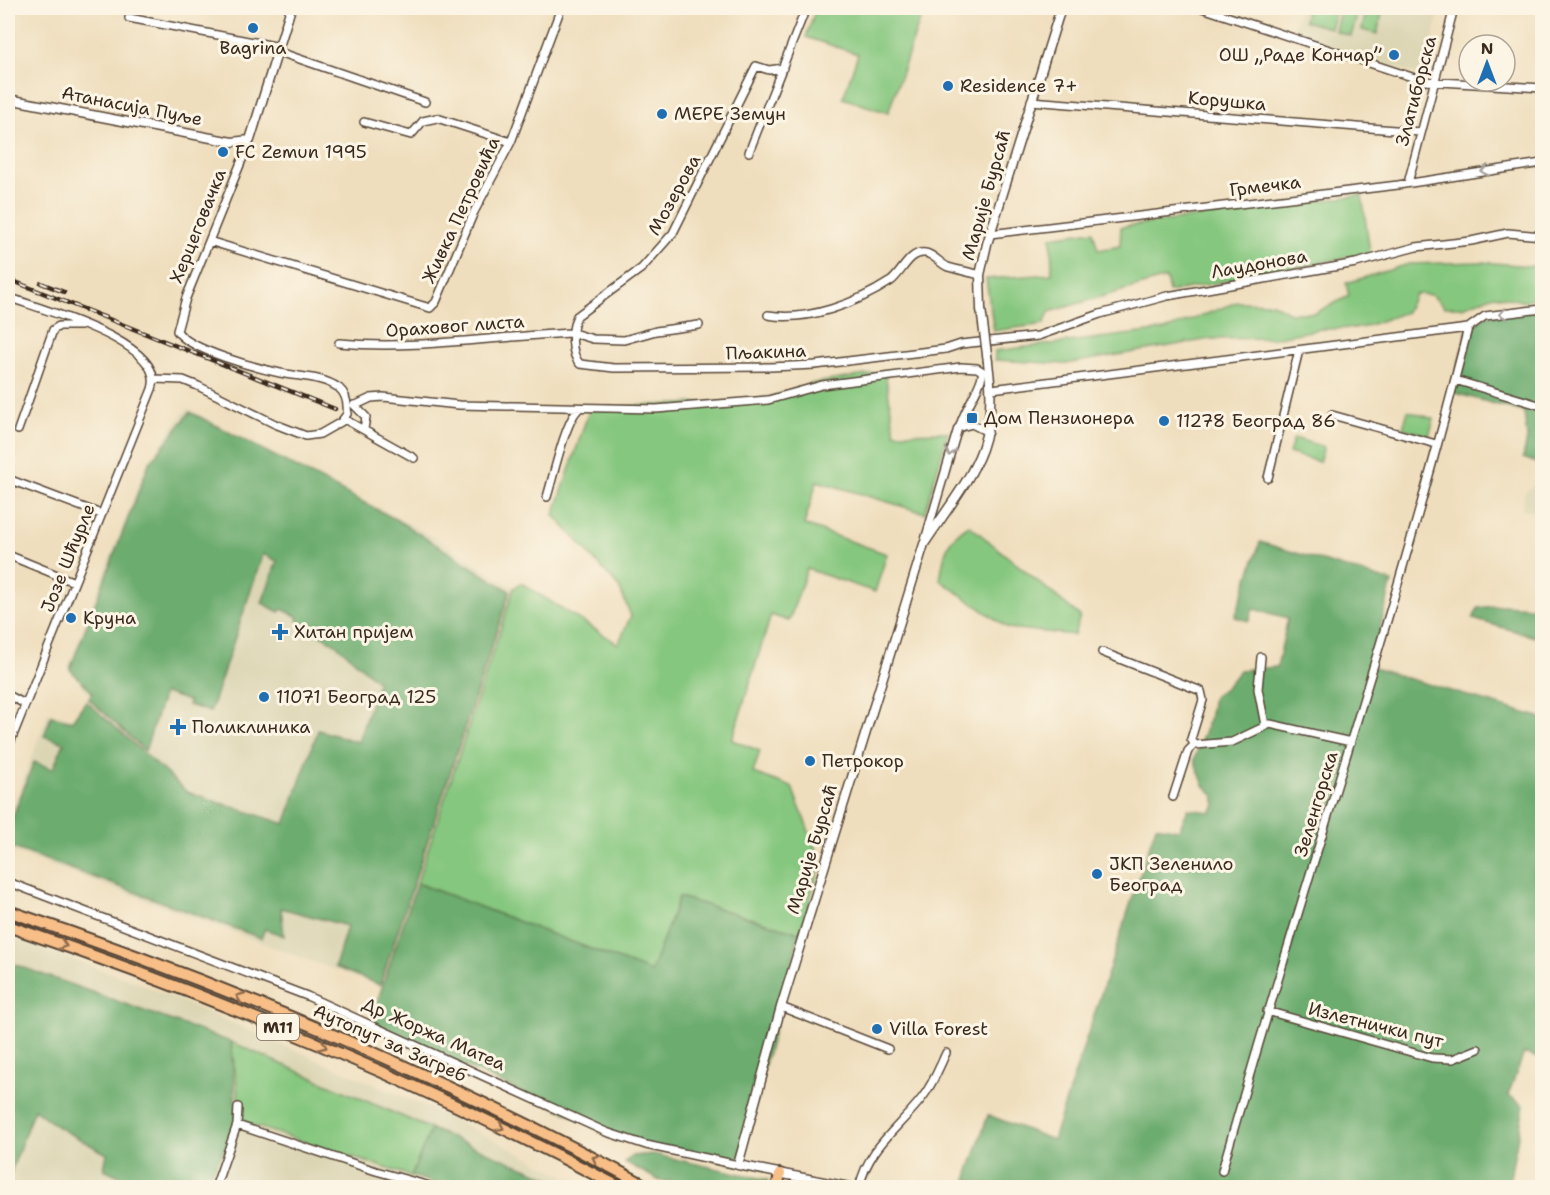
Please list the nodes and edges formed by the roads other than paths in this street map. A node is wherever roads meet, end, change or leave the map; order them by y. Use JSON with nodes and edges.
{"nodes":[{"id":1,"x":291,"y":8,"type":"edge"},
{"id":2,"x":561,"y":8,"type":"edge"},
{"id":3,"x":806,"y":8,"type":"edge"},
{"id":4,"x":1061,"y":8,"type":"edge"},
{"id":5,"x":1202,"y":8,"type":"edge"},
{"id":6,"x":1454,"y":8,"type":"edge"},
{"id":7,"x":129,"y":18,"type":"dead end"},
{"id":8,"x":280,"y":49,"type":"junction"},
{"id":9,"x":783,"y":68,"type":"junction"},
{"id":10,"x":1433,"y":82,"type":"junction"},
{"id":11,"x":1542,"y":88,"type":"edge"},
{"id":12,"x":8,"y":99,"type":"edge"},
{"id":13,"x":1031,"y":101,"type":"junction"},
{"id":14,"x":425,"y":102,"type":"dead end"},
{"id":15,"x":364,"y":122,"type":"dead end"},
{"id":16,"x":1420,"y":132,"type":"junction"},
{"id":17,"x":250,"y":140,"type":"junction"},
{"id":18,"x":511,"y":142,"type":"junction"},
{"id":19,"x":749,"y":152,"type":"dead end"},
{"id":20,"x":1542,"y":163,"type":"edge"},
{"id":21,"x":1408,"y":183,"type":"junction"},
{"id":22,"x":990,"y":234,"type":"junction"},
{"id":23,"x":1542,"y":236,"type":"edge"},
{"id":24,"x":209,"y":241,"type":"junction"},
{"id":25,"x":980,"y":275,"type":"junction"},
{"id":26,"x":8,"y":297,"type":"edge"},
{"id":27,"x":1542,"y":309,"type":"edge"},
{"id":28,"x":768,"y":315,"type":"dead end"},
{"id":29,"x":699,"y":325,"type":"dead end"},
{"id":30,"x":86,"y":326,"type":"junction"},
{"id":31,"x":1468,"y":328,"type":"junction"},
{"id":32,"x":573,"y":333,"type":"junction"},
{"id":33,"x":985,"y":342,"type":"joint"},
{"id":34,"x":339,"y":343,"type":"dead end"},
{"id":35,"x":1299,"y":350,"type":"junction"},
{"id":36,"x":154,"y":379,"type":"junction"},
{"id":37,"x":1455,"y":381,"type":"junction"},
{"id":38,"x":992,"y":389,"type":"junction"},
{"id":39,"x":352,"y":405,"type":"junction"},
{"id":40,"x":1542,"y":406,"type":"edge"},
{"id":41,"x":581,"y":408,"type":"junction"},
{"id":42,"x":1332,"y":414,"type":"dead end"},
{"id":43,"x":344,"y":419,"type":"junction"},
{"id":44,"x":960,"y":426,"type":"junction"},
{"id":45,"x":364,"y":429,"type":"junction"},
{"id":46,"x":18,"y":430,"type":"dead end"},
{"id":47,"x":988,"y":432,"type":"junction"},
{"id":48,"x":1436,"y":444,"type":"junction"},
{"id":49,"x":414,"y":458,"type":"dead end"},
{"id":50,"x":8,"y":478,"type":"edge"},
{"id":51,"x":1268,"y":478,"type":"dead end"},
{"id":52,"x":548,"y":497,"type":"dead end"},
{"id":53,"x":101,"y":514,"type":"junction"},
{"id":54,"x":924,"y":544,"type":"junction"},
{"id":55,"x":8,"y":555,"type":"edge"},
{"id":56,"x":74,"y":582,"type":"junction"},
{"id":57,"x":1102,"y":652,"type":"dead end"},
{"id":58,"x":1261,"y":657,"type":"dead end"},
{"id":59,"x":8,"y":695,"type":"edge"},
{"id":60,"x":25,"y":704,"type":"junction"},
{"id":61,"x":1265,"y":725,"type":"junction"},
{"id":62,"x":1351,"y":742,"type":"junction"},
{"id":63,"x":1194,"y":745,"type":"junction"},
{"id":64,"x":8,"y":748,"type":"edge"},
{"id":65,"x":1173,"y":797,"type":"dead end"},
{"id":66,"x":8,"y":882,"type":"edge"},
{"id":67,"x":8,"y":911,"type":"edge"},
{"id":68,"x":8,"y":926,"type":"edge"},
{"id":69,"x":781,"y":1007,"type":"junction"},
{"id":70,"x":1267,"y":1011,"type":"junction"},
{"id":71,"x":888,"y":1049,"type":"dead end"},
{"id":72,"x":1478,"y":1049,"type":"dead end"},
{"id":73,"x":946,"y":1053,"type":"dead end"},
{"id":74,"x":238,"y":1107,"type":"dead end"},
{"id":75,"x":237,"y":1125,"type":"junction"},
{"id":76,"x":738,"y":1165,"type":"junction"},
{"id":77,"x":1222,"y":1171,"type":"dead end"},
{"id":78,"x":780,"y":1174,"type":"junction"},
{"id":79,"x":653,"y":1187,"type":"edge"},
{"id":80,"x":215,"y":1188,"type":"edge"},
{"id":81,"x":437,"y":1188,"type":"edge"},
{"id":82,"x":621,"y":1188,"type":"edge"},
{"id":83,"x":777,"y":1188,"type":"edge"},
{"id":84,"x":854,"y":1188,"type":"edge"},
{"id":85,"x":859,"y":1188,"type":"edge"}],
"edges":[{"from":1,"to":8,"type":"street","name":"Херцеговачка"},
{"from":2,"to":18,"type":"street","name":"Живка Петровића"},
{"from":3,"to":9,"type":"street"},
{"from":4,"to":13,"type":"street","name":"Марије Бурсаћ"},
{"from":5,"to":10,"type":"street"},
{"from":6,"to":10,"type":"street","name":"Златиборска"},
{"from":7,"to":8,"type":"street"},
{"from":8,"to":14,"type":"street"},
{"from":8,"to":17,"type":"street","name":"Херцеговачка"},
{"from":9,"to":19,"type":"street"},
{"from":9,"to":32,"type":"street","name":"Мозерова"},
{"from":10,"to":11,"type":"street"},
{"from":10,"to":16,"type":"street","name":"Златиборска"},
{"from":12,"to":17,"type":"street","name":"Атанасија Пуље"},
{"from":13,"to":16,"type":"street","name":"Корушка"},
{"from":13,"to":22,"type":"street","name":"Марије Бурсаћ"},
{"from":15,"to":18,"type":"street"},
{"from":16,"to":21,"type":"street","name":"Златиборска"},
{"from":17,"to":24,"type":"street","name":"Херцеговачка"},
{"from":18,"to":24,"type":"street","name":"Живка Петровића"},
{"from":20,"to":21,"type":"street","name":"Грмечка","one_way":true},
{"from":21,"to":22,"type":"street","name":"Грмечка"},
{"from":22,"to":25,"type":"street","name":"Марије Бурсаћ"},
{"from":23,"to":33,"type":"street","name":"Лаудонова"},
{"from":24,"to":39,"type":"street","name":"Херцеговачка"},
{"from":25,"to":28,"type":"street"},
{"from":25,"to":38,"type":"street","name":"Марије Бурсаћ","bridge":true},
{"from":26,"to":30,"type":"street"},
{"from":27,"to":31,"type":"street","one_way":true},
{"from":29,"to":32,"type":"street","name":"Ораховог листа"},
{"from":30,"to":36,"type":"street"},
{"from":30,"to":46,"type":"street"},
{"from":31,"to":35,"type":"street"},
{"from":31,"to":37,"type":"street","name":"Зеленгорска"},
{"from":32,"to":33,"type":"street","name":"Пљакина"},
{"from":32,"to":34,"type":"street","name":"Ораховог листа"},
{"from":35,"to":38,"type":"street"},
{"from":35,"to":51,"type":"street"},
{"from":36,"to":43,"type":"street"},
{"from":36,"to":53,"type":"street","name":"Јозе Шћурле"},
{"from":37,"to":40,"type":"street"},
{"from":37,"to":48,"type":"street","name":"Зеленгорска"},
{"from":38,"to":47,"type":"street","name":"Марије Бурсаћ"},
{"from":39,"to":41,"type":"street"},
{"from":39,"to":43,"type":"street"},
{"from":39,"to":45,"type":"street"},
{"from":41,"to":44,"type":"street","name":"Марије Бурсаћ"},
{"from":41,"to":52,"type":"street"},
{"from":42,"to":48,"type":"street"},
{"from":43,"to":45,"type":"street"},
{"from":44,"to":47,"type":"street"},
{"from":44,"to":54,"type":"street","name":"Марије Бурсаћ","one_way":true},
{"from":45,"to":49,"type":"street"},
{"from":47,"to":54,"type":"street","name":"Марије Бурсаћ"},
{"from":48,"to":62,"type":"street","name":"Зеленгорска"},
{"from":50,"to":53,"type":"street"},
{"from":53,"to":56,"type":"street","name":"Јозе Шћурле"},
{"from":54,"to":69,"type":"street","name":"Марије Бурсаћ"},
{"from":55,"to":56,"type":"street"},
{"from":56,"to":60,"type":"street","name":"Јозе Шћурле"},
{"from":57,"to":63,"type":"street"},
{"from":58,"to":61,"type":"street"},
{"from":59,"to":60,"type":"street"},
{"from":60,"to":64,"type":"street","name":"Јозе Шћурле"},
{"from":61,"to":62,"type":"street"},
{"from":61,"to":63,"type":"street"},
{"from":62,"to":70,"type":"street","name":"Зеленгорска"},
{"from":63,"to":65,"type":"street"},
{"from":66,"to":76,"type":"street","name":"Др Жоржа Матеа"},
{"from":79,"to":67,"type":"highway","name":"Аутопут за Загреб","number":"M11","one_way":true},
{"from":68,"to":82,"type":"highway","name":"Аутопут за Загреб","number":"M11","one_way":true},
{"from":69,"to":71,"type":"street"},
{"from":69,"to":76,"type":"street","name":"Марије Бурсаћ"},
{"from":70,"to":72,"type":"street","name":"Излетнички пут"},
{"from":70,"to":77,"type":"street","name":"Зеленгорска"},
{"from":73,"to":85,"type":"street"},
{"from":74,"to":75,"type":"street"},
{"from":75,"to":80,"type":"street"},
{"from":75,"to":81,"type":"street"},
{"from":76,"to":78,"type":"street","name":"Др Жоржа Матеа"},
{"from":78,"to":83,"type":"highway"},
{"from":78,"to":84,"type":"street","name":"Др Жоржа Матеа"}]}
